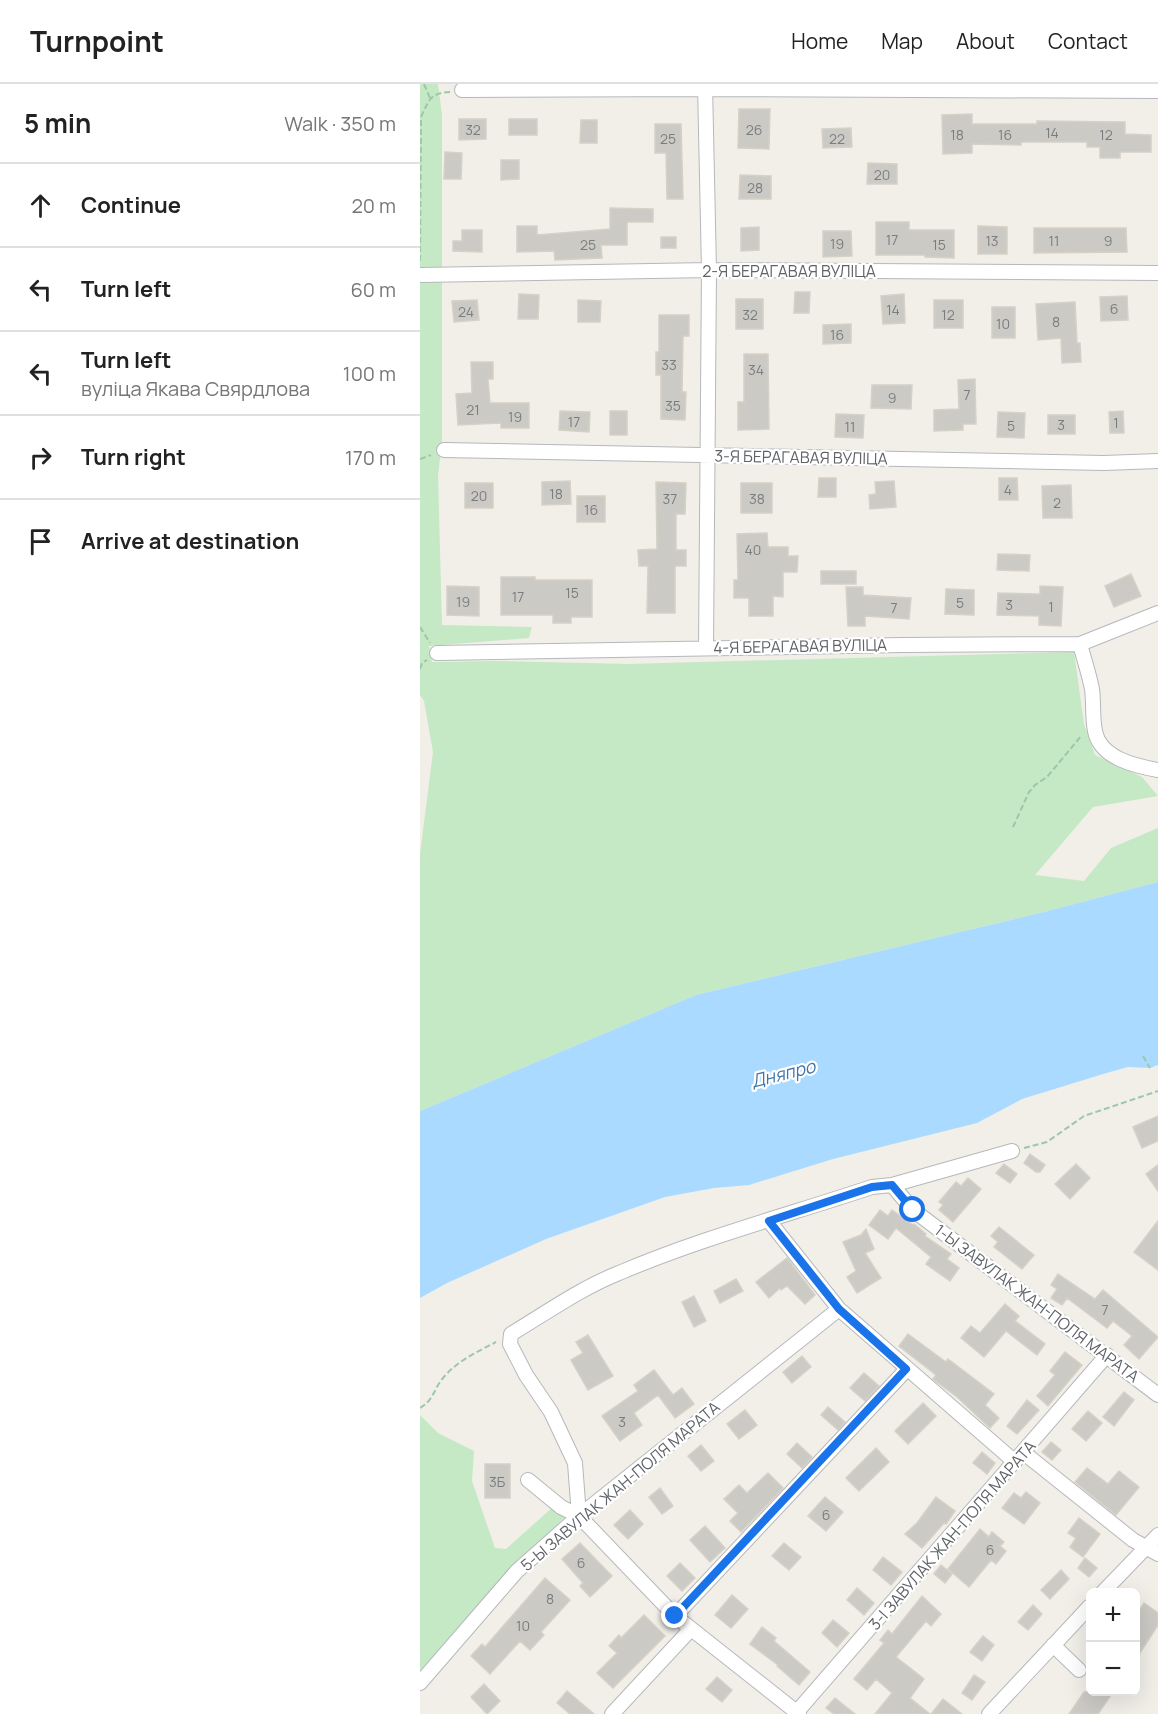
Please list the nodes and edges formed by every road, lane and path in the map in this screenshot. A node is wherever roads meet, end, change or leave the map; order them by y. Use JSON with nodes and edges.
{"nodes":[{"id":1,"x":424,"y":84,"type":"edge"},
{"id":2,"x":705,"y":87,"type":"edge"},
{"id":3,"x":462,"y":90,"type":"joint"},
{"id":4,"x":1158,"y":91,"type":"edge"},
{"id":5,"x":430,"y":98,"type":"junction"},
{"id":6,"x":709,"y":270,"type":"junction"},
{"id":7,"x":1158,"y":273,"type":"edge"},
{"id":8,"x":420,"y":275,"type":"edge"},
{"id":9,"x":444,"y":450,"type":"dead end"},
{"id":10,"x":707,"y":455,"type":"junction"},
{"id":11,"x":1158,"y":461,"type":"edge"},
{"id":12,"x":1158,"y":613,"type":"edge"},
{"id":13,"x":420,"y":627,"type":"edge"},
{"id":14,"x":1080,"y":644,"type":"junction"},
{"id":15,"x":706,"y":648,"type":"junction"},
{"id":16,"x":437,"y":652,"type":"joint"},
{"id":17,"x":1093,"y":721,"type":"junction"},
{"id":18,"x":1158,"y":770,"type":"edge"},
{"id":19,"x":1012,"y":827,"type":"dead end"},
{"id":20,"x":1143,"y":1056,"type":"dead end"},
{"id":21,"x":1150,"y":1068,"type":"dead end"},
{"id":22,"x":1158,"y":1091,"type":"edge"},
{"id":23,"x":1012,"y":1151,"type":"joint"},
{"id":24,"x":892,"y":1185,"type":"junction"},
{"id":25,"x":769,"y":1221,"type":"junction"},
{"id":26,"x":839,"y":1309,"type":"junction"},
{"id":27,"x":512,"y":1334,"type":"junction"},
{"id":28,"x":1107,"y":1355,"type":"junction"},
{"id":29,"x":906,"y":1369,"type":"junction"},
{"id":30,"x":1158,"y":1395,"type":"edge"},
{"id":31,"x":420,"y":1408,"type":"edge"},
{"id":32,"x":1019,"y":1458,"type":"junction"},
{"id":33,"x":528,"y":1480,"type":"dead end"},
{"id":34,"x":579,"y":1516,"type":"junction"},
{"id":35,"x":1158,"y":1535,"type":"edge"},
{"id":36,"x":1152,"y":1551,"type":"edge"},
{"id":37,"x":1109,"y":1588,"type":"edge"},
{"id":38,"x":1086,"y":1610,"type":"edge"},
{"id":39,"x":675,"y":1616,"type":"junction"},
{"id":40,"x":691,"y":1629,"type":"junction"},
{"id":41,"x":1053,"y":1646,"type":"junction"},
{"id":42,"x":1079,"y":1670,"type":"dead end"},
{"id":43,"x":420,"y":1683,"type":"edge"},
{"id":44,"x":797,"y":1713,"type":"edge"},
{"id":45,"x":612,"y":1714,"type":"edge"},
{"id":46,"x":989,"y":1714,"type":"edge"}],
"edges":[{"from":1,"to":5,"type":"path"},
{"from":2,"to":3,"type":"street"},
{"from":2,"to":4,"type":"street"},
{"from":2,"to":6,"type":"street"},
{"from":3,"to":5,"type":"path"},
{"from":5,"to":8,"type":"path"},
{"from":6,"to":7,"type":"street","name":"2-Я БЕРАГАВАЯ ВУЛІЦА"},
{"from":6,"to":8,"type":"street","name":"2-Я БЕРАГАВАЯ ВУЛІЦА"},
{"from":6,"to":10,"type":"street"},
{"from":9,"to":10,"type":"street","name":"3-Я БЕРАГАВАЯ ВУЛІЦА"},
{"from":10,"to":11,"type":"street","name":"3-Я БЕРАГАВАЯ ВУЛІЦА"},
{"from":10,"to":15,"type":"street"},
{"from":12,"to":14,"type":"street","name":"4-Я БЕРАГАВАЯ ВУЛІЦА"},
{"from":13,"to":16,"type":"path"},
{"from":14,"to":15,"type":"street","name":"4-Я БЕРАГАВАЯ ВУЛІЦА"},
{"from":14,"to":17,"type":"street"},
{"from":15,"to":16,"type":"street","name":"4-Я БЕРАГАВАЯ ВУЛІЦА"},
{"from":17,"to":18,"type":"street"},
{"from":17,"to":19,"type":"path"},
{"from":20,"to":21,"type":"path"},
{"from":22,"to":23,"type":"path"},
{"from":23,"to":24,"type":"street"},
{"from":24,"to":25,"type":"street"},
{"from":24,"to":28,"type":"street","name":"1-Ы ЗАВУЛАК ЖАН-ПОЛЯ МАРАТА"},
{"from":25,"to":26,"type":"street"},
{"from":25,"to":27,"type":"street"},
{"from":26,"to":29,"type":"street"},
{"from":26,"to":34,"type":"street","name":"5-Ы ЗАВУЛАК ЖАН-ПОЛЯ МАРАТА"},
{"from":27,"to":31,"type":"path"},
{"from":27,"to":34,"type":"street"},
{"from":28,"to":30,"type":"street","name":"1-Ы ЗАВУЛАК ЖАН-ПОЛЯ МАРАТА"},
{"from":28,"to":32,"type":"street","name":"3-І ЗАВУЛАК ЖАН-ПОЛЯ МАРАТА"},
{"from":29,"to":32,"type":"street"},
{"from":29,"to":39,"type":"street"},
{"from":32,"to":36,"type":"street"},
{"from":32,"to":44,"type":"street","name":"3-І ЗАВУЛАК ЖАН-ПОЛЯ МАРАТА"},
{"from":33,"to":34,"type":"street"},
{"from":34,"to":39,"type":"street"},
{"from":34,"to":43,"type":"street","name":"5-Ы ЗАВУЛАК ЖАН-ПОЛЯ МАРАТА"},
{"from":35,"to":36,"type":"street"},
{"from":36,"to":37,"type":"street"},
{"from":38,"to":41,"type":"street"},
{"from":39,"to":40,"type":"street"},
{"from":40,"to":44,"type":"street"},
{"from":40,"to":45,"type":"street"},
{"from":41,"to":42,"type":"street"},
{"from":41,"to":46,"type":"street"}]}
